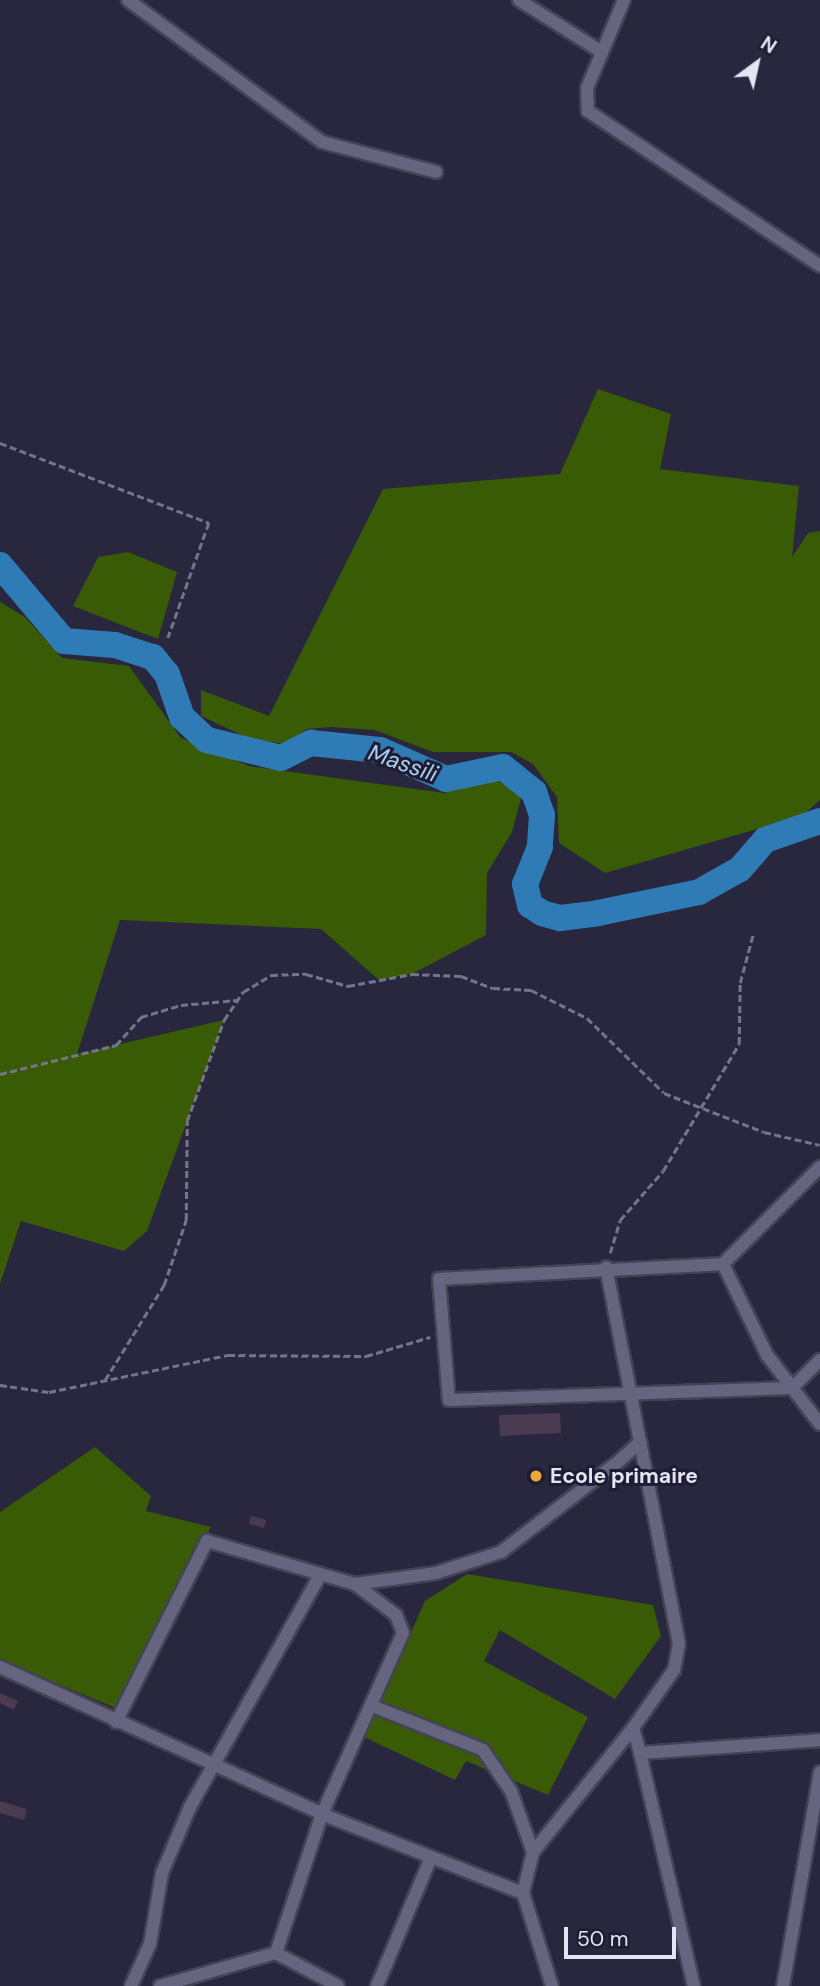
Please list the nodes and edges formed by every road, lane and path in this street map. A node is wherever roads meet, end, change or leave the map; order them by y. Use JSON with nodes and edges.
{"nodes":[{"id":1,"x":128,"y":0,"type":"edge"},
{"id":2,"x":519,"y":0,"type":"edge"},
{"id":3,"x":624,"y":0,"type":"edge"},
{"id":4,"x":602,"y":52,"type":"junction"},
{"id":5,"x":436,"y":172,"type":"dead end"},
{"id":6,"x":820,"y":266,"type":"edge"},
{"id":7,"x":0,"y":443,"type":"edge"},
{"id":8,"x":168,"y":638,"type":"dead end"},
{"id":9,"x":753,"y":934,"type":"dead end"},
{"id":10,"x":237,"y":1000,"type":"junction"},
{"id":11,"x":0,"y":1074,"type":"edge"},
{"id":12,"x":700,"y":1107,"type":"junction"},
{"id":13,"x":820,"y":1146,"type":"edge"},
{"id":14,"x":820,"y":1167,"type":"edge"},
{"id":15,"x":723,"y":1264,"type":"junction"},
{"id":16,"x":606,"y":1267,"type":"junction"},
{"id":17,"x":440,"y":1337,"type":"junction"},
{"id":18,"x":820,"y":1360,"type":"edge"},
{"id":19,"x":105,"y":1380,"type":"junction"},
{"id":20,"x":0,"y":1385,"type":"edge"},
{"id":21,"x":792,"y":1388,"type":"junction"},
{"id":22,"x":626,"y":1398,"type":"junction"},
{"id":23,"x":820,"y":1424,"type":"edge"},
{"id":24,"x":640,"y":1442,"type":"junction"},
{"id":25,"x":320,"y":1575,"type":"junction"},
{"id":26,"x":355,"y":1584,"type":"junction"},
{"id":27,"x":0,"y":1667,"type":"edge"},
{"id":28,"x":375,"y":1707,"type":"junction"},
{"id":29,"x":116,"y":1722,"type":"junction"},
{"id":30,"x":633,"y":1728,"type":"junction"},
{"id":31,"x":820,"y":1740,"type":"edge"},
{"id":32,"x":640,"y":1753,"type":"junction"},
{"id":33,"x":214,"y":1763,"type":"junction"},
{"id":34,"x":820,"y":1772,"type":"edge"},
{"id":35,"x":322,"y":1814,"type":"junction"},
{"id":36,"x":533,"y":1852,"type":"junction"},
{"id":37,"x":430,"y":1860,"type":"junction"},
{"id":38,"x":523,"y":1894,"type":"junction"},
{"id":39,"x":276,"y":1953,"type":"junction"},
{"id":40,"x":131,"y":1986,"type":"edge"},
{"id":41,"x":160,"y":1986,"type":"edge"},
{"id":42,"x":338,"y":1986,"type":"edge"},
{"id":43,"x":377,"y":1986,"type":"edge"},
{"id":44,"x":552,"y":1986,"type":"edge"},
{"id":45,"x":694,"y":1986,"type":"edge"},
{"id":46,"x":783,"y":1986,"type":"edge"}],
"edges":[{"from":1,"to":5,"type":"street"},
{"from":2,"to":4,"type":"street"},
{"from":3,"to":4,"type":"street"},
{"from":4,"to":6,"type":"street"},
{"from":7,"to":8,"type":"path"},
{"from":9,"to":12,"type":"path"},
{"from":10,"to":11,"type":"path"},
{"from":10,"to":12,"type":"path"},
{"from":10,"to":19,"type":"path"},
{"from":12,"to":13,"type":"path"},
{"from":12,"to":16,"type":"path"},
{"from":14,"to":15,"type":"street"},
{"from":15,"to":16,"type":"street"},
{"from":15,"to":21,"type":"street"},
{"from":16,"to":17,"type":"street"},
{"from":16,"to":22,"type":"street"},
{"from":17,"to":19,"type":"path"},
{"from":17,"to":22,"type":"street"},
{"from":18,"to":21,"type":"street"},
{"from":19,"to":20,"type":"path"},
{"from":21,"to":22,"type":"street"},
{"from":21,"to":23,"type":"street"},
{"from":22,"to":24,"type":"street"},
{"from":24,"to":26,"type":"street"},
{"from":24,"to":30,"type":"street"},
{"from":25,"to":26,"type":"street"},
{"from":25,"to":29,"type":"street"},
{"from":25,"to":33,"type":"street"},
{"from":26,"to":28,"type":"street"},
{"from":27,"to":29,"type":"street"},
{"from":28,"to":35,"type":"street"},
{"from":28,"to":36,"type":"street"},
{"from":29,"to":33,"type":"street"},
{"from":30,"to":32,"type":"street"},
{"from":30,"to":36,"type":"street"},
{"from":31,"to":32,"type":"street"},
{"from":32,"to":45,"type":"street"},
{"from":33,"to":35,"type":"street"},
{"from":33,"to":40,"type":"street"},
{"from":34,"to":46,"type":"street"},
{"from":35,"to":37,"type":"street"},
{"from":35,"to":39,"type":"street"},
{"from":36,"to":38,"type":"street"},
{"from":37,"to":38,"type":"street"},
{"from":37,"to":43,"type":"street"},
{"from":38,"to":44,"type":"street"},
{"from":39,"to":41,"type":"street"},
{"from":39,"to":42,"type":"street"}]}
